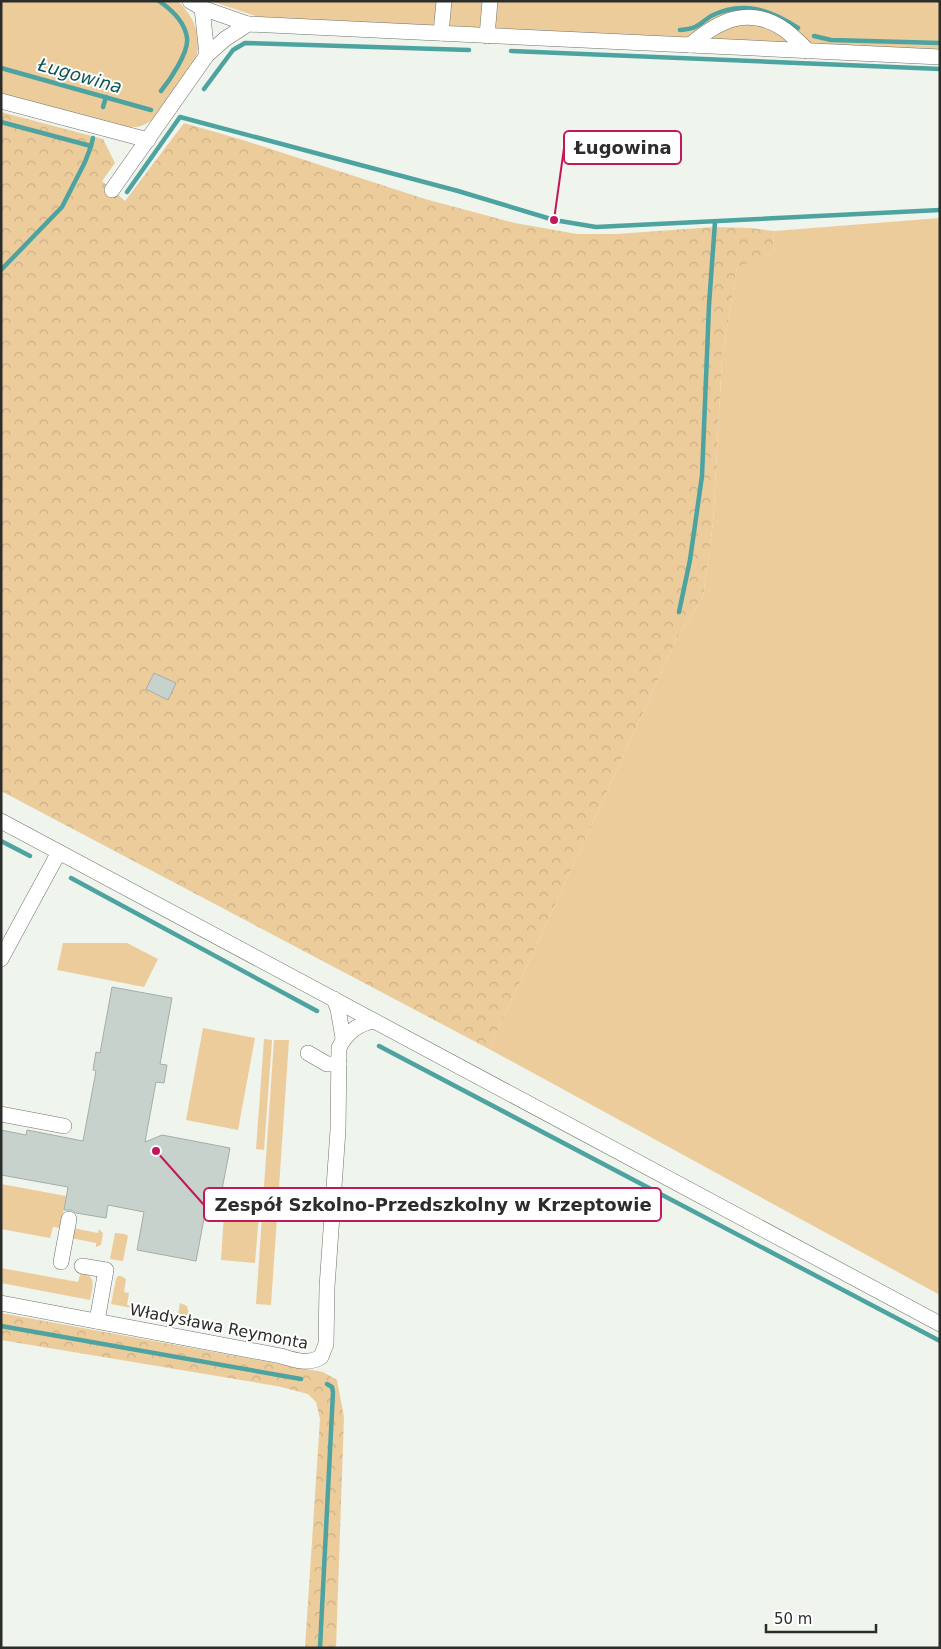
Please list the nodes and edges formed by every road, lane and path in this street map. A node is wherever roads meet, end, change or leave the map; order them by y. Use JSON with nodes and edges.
{"nodes":[{"id":1,"x":444,"y":1,"type":"edge"},
{"id":2,"x":490,"y":1,"type":"edge"},
{"id":3,"x":196,"y":5,"type":"edge"},
{"id":4,"x":248,"y":24,"type":"junction"},
{"id":5,"x":441,"y":33,"type":"junction"},
{"id":6,"x":488,"y":36,"type":"junction"},
{"id":7,"x":690,"y":45,"type":"junction"},
{"id":8,"x":808,"y":51,"type":"junction"},
{"id":9,"x":207,"y":55,"type":"junction"},
{"id":10,"x":940,"y":57,"type":"edge"},
{"id":11,"x":1,"y":101,"type":"edge"},
{"id":12,"x":148,"y":140,"type":"junction"},
{"id":13,"x":112,"y":190,"type":"dead end"},
{"id":14,"x":1,"y":821,"type":"edge"},
{"id":15,"x":59,"y":852,"type":"junction"},
{"id":16,"x":1,"y":959,"type":"edge"},
{"id":17,"x":334,"y":999,"type":"junction"},
{"id":18,"x":374,"y":1021,"type":"junction"},
{"id":19,"x":343,"y":1038,"type":"junction"},
{"id":20,"x":308,"y":1053,"type":"dead end"},
{"id":21,"x":339,"y":1064,"type":"junction"},
{"id":22,"x":1,"y":1114,"type":"edge"},
{"id":23,"x":64,"y":1126,"type":"dead end"},
{"id":24,"x":69,"y":1219,"type":"dead end"},
{"id":25,"x":61,"y":1262,"type":"dead end"},
{"id":26,"x":82,"y":1266,"type":"dead end"},
{"id":27,"x":1,"y":1303,"type":"edge"},
{"id":28,"x":97,"y":1321,"type":"junction"},
{"id":29,"x":940,"y":1324,"type":"edge"}],
"edges":[{"from":1,"to":5,"type":"street"},
{"from":2,"to":6,"type":"street"},
{"from":3,"to":4,"type":"street"},
{"from":3,"to":9,"type":"street"},
{"from":4,"to":5,"type":"street"},
{"from":4,"to":9,"type":"street"},
{"from":5,"to":6,"type":"street"},
{"from":6,"to":7,"type":"street"},
{"from":7,"to":8,"type":"street"},
{"from":7,"to":8,"type":"street"},
{"from":8,"to":10,"type":"street"},
{"from":9,"to":12,"type":"street"},
{"from":11,"to":12,"type":"street"},
{"from":12,"to":13,"type":"street"},
{"from":14,"to":15,"type":"street"},
{"from":15,"to":16,"type":"street"},
{"from":15,"to":17,"type":"street"},
{"from":17,"to":18,"type":"street"},
{"from":17,"to":19,"type":"street","name":"Władysława Reymonta"},
{"from":18,"to":19,"type":"street"},
{"from":18,"to":29,"type":"street"},
{"from":19,"to":21,"type":"street","name":"Władysława Reymonta"},
{"from":20,"to":21,"type":"street"},
{"from":21,"to":28,"type":"street","name":"Władysława Reymonta"},
{"from":22,"to":23,"type":"street"},
{"from":24,"to":25,"type":"street"},
{"from":26,"to":28,"type":"street"},
{"from":27,"to":28,"type":"street","name":"Władysława Reymonta"}]}
